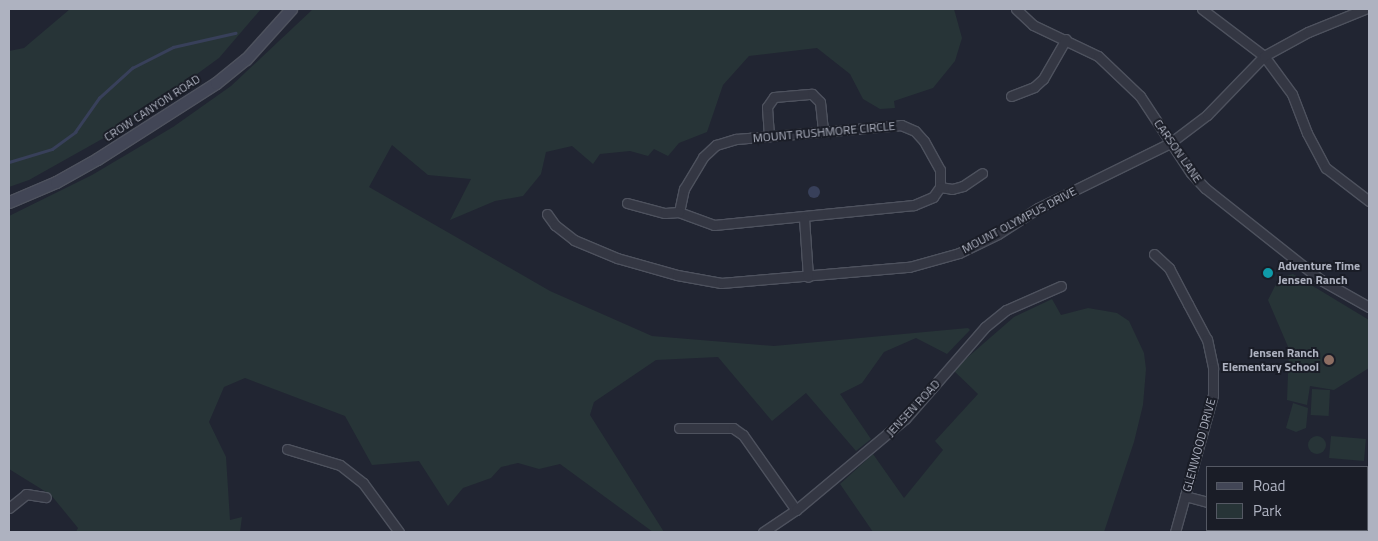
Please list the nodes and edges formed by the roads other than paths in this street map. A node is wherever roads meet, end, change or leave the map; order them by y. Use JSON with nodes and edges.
{"nodes":[{"id":1,"x":291,"y":9,"type":"edge"},
{"id":2,"x":1016,"y":9,"type":"edge"},
{"id":3,"x":1202,"y":9,"type":"edge"},
{"id":4,"x":1364,"y":9,"type":"edge"},
{"id":5,"x":1066,"y":39,"type":"junction"},
{"id":6,"x":1264,"y":56,"type":"junction"},
{"id":7,"x":1011,"y":96,"type":"dead end"},
{"id":8,"x":823,"y":131,"type":"junction"},
{"id":9,"x":769,"y":136,"type":"junction"},
{"id":10,"x":1170,"y":143,"type":"junction"},
{"id":11,"x":982,"y":173,"type":"dead end"},
{"id":12,"x":940,"y":187,"type":"junction"},
{"id":13,"x":1369,"y":200,"type":"edge"},
{"id":14,"x":9,"y":202,"type":"edge"},
{"id":15,"x":627,"y":203,"type":"dead end"},
{"id":16,"x":679,"y":212,"type":"junction"},
{"id":17,"x":547,"y":214,"type":"dead end"},
{"id":18,"x":804,"y":218,"type":"junction"},
{"id":19,"x":1154,"y":254,"type":"dead end"},
{"id":20,"x":808,"y":277,"type":"junction"},
{"id":21,"x":1061,"y":286,"type":"dead end"},
{"id":22,"x":1369,"y":307,"type":"edge"},
{"id":23,"x":679,"y":428,"type":"dead end"},
{"id":24,"x":288,"y":449,"type":"dead end"},
{"id":25,"x":1186,"y":496,"type":"junction"},
{"id":26,"x":46,"y":497,"type":"dead end"},
{"id":27,"x":1206,"y":502,"type":"edge"},
{"id":28,"x":9,"y":508,"type":"edge"},
{"id":29,"x":796,"y":510,"type":"junction"},
{"id":30,"x":400,"y":532,"type":"edge"},
{"id":31,"x":763,"y":532,"type":"edge"},
{"id":32,"x":1174,"y":532,"type":"edge"}],
"edges":[{"from":1,"to":14,"type":"main road","name":"CROW CANYON ROAD"},
{"from":2,"to":5,"type":"street","name":"CARSON LANE"},
{"from":3,"to":6,"type":"street"},
{"from":4,"to":6,"type":"street","name":"MOUNT OLYMPUS DRIVE"},
{"from":5,"to":7,"type":"street"},
{"from":5,"to":10,"type":"street","name":"CARSON LANE"},
{"from":6,"to":10,"type":"street","name":"MOUNT OLYMPUS DRIVE"},
{"from":6,"to":13,"type":"street"},
{"from":8,"to":9,"type":"street","name":"MOUNT RUSHMORE CIRCLE"},
{"from":8,"to":9,"type":"street"},
{"from":8,"to":12,"type":"street","name":"MOUNT RUSHMORE CIRCLE"},
{"from":9,"to":16,"type":"street","name":"MOUNT RUSHMORE CIRCLE"},
{"from":10,"to":20,"type":"street","name":"MOUNT OLYMPUS DRIVE"},
{"from":10,"to":22,"type":"street","name":"CARSON LANE"},
{"from":11,"to":12,"type":"street"},
{"from":12,"to":18,"type":"street"},
{"from":15,"to":16,"type":"street"},
{"from":16,"to":18,"type":"street"},
{"from":17,"to":20,"type":"street","name":"MOUNT OLYMPUS DRIVE"},
{"from":18,"to":20,"type":"street"},
{"from":19,"to":25,"type":"street","name":"GLENWOOD DRIVE"},
{"from":21,"to":29,"type":"street","name":"JENSEN ROAD"},
{"from":23,"to":29,"type":"street"},
{"from":24,"to":30,"type":"street"},
{"from":25,"to":27,"type":"street"},
{"from":25,"to":32,"type":"street","name":"GLENWOOD DRIVE"},
{"from":26,"to":28,"type":"street"},
{"from":29,"to":31,"type":"street","name":"JENSEN ROAD"}]}
